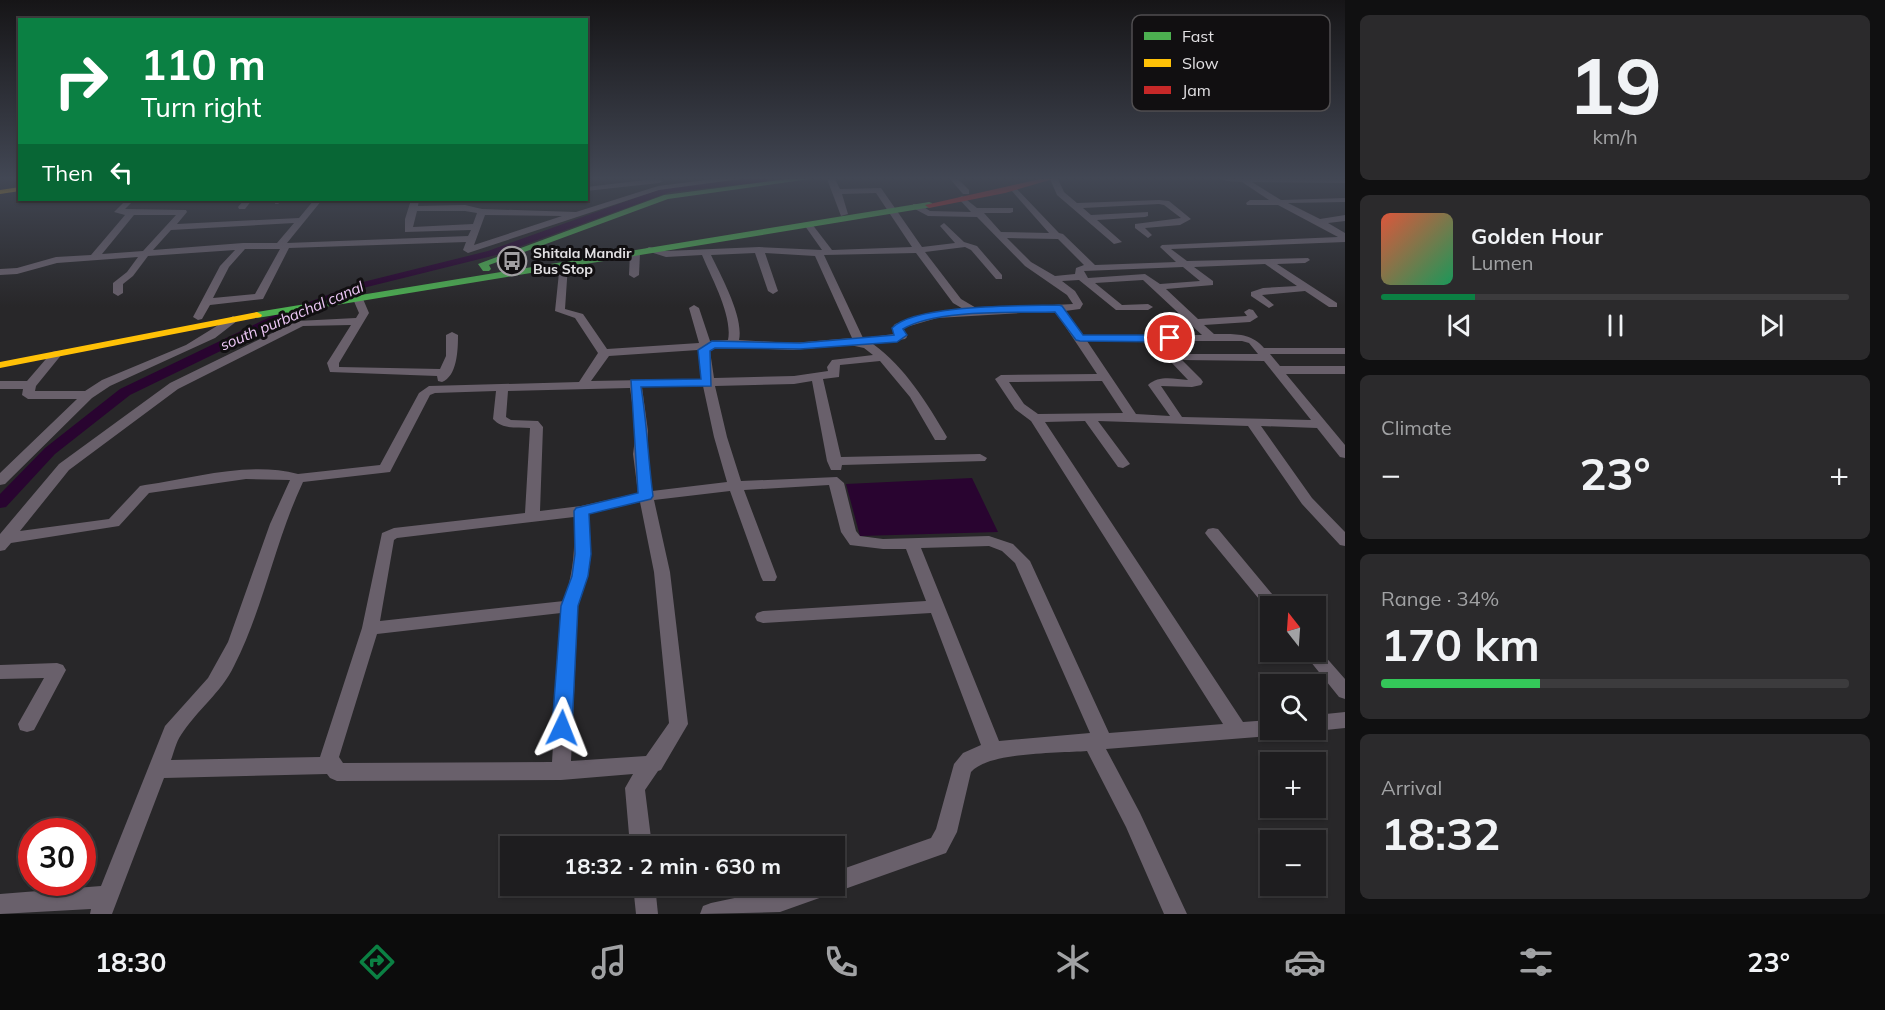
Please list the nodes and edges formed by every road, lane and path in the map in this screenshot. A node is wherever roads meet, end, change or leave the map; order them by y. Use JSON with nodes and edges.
{"nodes":[{"id":1,"x":124,"y":222,"type":"edge"},
{"id":2,"x":173,"y":222,"type":"edge"},
{"id":3,"x":271,"y":222,"type":"edge"},
{"id":4,"x":301,"y":222,"type":"edge"},
{"id":5,"x":409,"y":222,"type":"edge"},
{"id":6,"x":477,"y":222,"type":"edge"},
{"id":7,"x":554,"y":222,"type":"edge"},
{"id":8,"x":602,"y":222,"type":"edge"},
{"id":9,"x":800,"y":222,"type":"edge"},
{"id":10,"x":829,"y":222,"type":"edge"},
{"id":11,"x":898,"y":222,"type":"edge"},
{"id":12,"x":988,"y":222,"type":"edge"},
{"id":13,"x":1046,"y":222,"type":"edge"},
{"id":14,"x":1095,"y":222,"type":"edge"},
{"id":15,"x":1181,"y":222,"type":"edge"},
{"id":16,"x":1323,"y":222,"type":"edge"},
{"id":17,"x":809,"y":226,"type":"junction"},
{"id":18,"x":944,"y":226,"type":"dead end"},
{"id":19,"x":169,"y":227,"type":"junction"},
{"id":20,"x":475,"y":227,"type":"junction"},
{"id":21,"x":1055,"y":234,"type":"junction"},
{"id":22,"x":1001,"y":235,"type":"junction"},
{"id":23,"x":1148,"y":235,"type":"dead end"},
{"id":24,"x":1345,"y":238,"type":"edge"},
{"id":25,"x":1117,"y":242,"type":"dead end"},
{"id":26,"x":961,"y":244,"type":"junction"},
{"id":27,"x":243,"y":246,"type":"junction"},
{"id":28,"x":283,"y":246,"type":"junction"},
{"id":29,"x":468,"y":246,"type":"junction"},
{"id":30,"x":759,"y":250,"type":"junction"},
{"id":31,"x":920,"y":250,"type":"junction"},
{"id":32,"x":642,"y":252,"type":"junction"},
{"id":33,"x":705,"y":252,"type":"junction"},
{"id":34,"x":823,"y":252,"type":"junction"},
{"id":35,"x":144,"y":255,"type":"junction"},
{"id":36,"x":601,"y":256,"type":"junction"},
{"id":37,"x":93,"y":258,"type":"junction"},
{"id":38,"x":1305,"y":260,"type":"dead end"},
{"id":39,"x":1268,"y":262,"type":"junction"},
{"id":40,"x":1183,"y":264,"type":"junction"},
{"id":41,"x":563,"y":265,"type":"junction"},
{"id":42,"x":484,"y":266,"type":"junction"},
{"id":43,"x":1093,"y":268,"type":"junction"},
{"id":44,"x":0,"y":272,"type":"edge"},
{"id":45,"x":634,"y":274,"type":"dead end"},
{"id":46,"x":999,"y":278,"type":"dead end"},
{"id":47,"x":1053,"y":279,"type":"junction"},
{"id":48,"x":1084,"y":279,"type":"junction"},
{"id":49,"x":1158,"y":287,"type":"junction"},
{"id":50,"x":1309,"y":288,"type":"junction"},
{"id":51,"x":773,"y":291,"type":"dead end"},
{"id":52,"x":118,"y":292,"type":"dead end"},
{"id":53,"x":358,"y":299,"type":"junction"},
{"id":54,"x":208,"y":302,"type":"junction"},
{"id":55,"x":1333,"y":305,"type":"dead end"},
{"id":56,"x":1269,"y":306,"type":"dead end"},
{"id":57,"x":1148,"y":307,"type":"dead end"},
{"id":58,"x":694,"y":308,"type":"dead end"},
{"id":59,"x":1059,"y":308,"type":"junction"},
{"id":60,"x":974,"y":311,"type":"junction"},
{"id":61,"x":1250,"y":312,"type":"dead end"},
{"id":62,"x":198,"y":317,"type":"junction"},
{"id":63,"x":232,"y":319,"type":"junction"},
{"id":64,"x":360,"y":321,"type":"junction"},
{"id":65,"x":1194,"y":322,"type":"junction"},
{"id":66,"x":452,"y":335,"type":"dead end"},
{"id":67,"x":1080,"y":338,"type":"junction"},
{"id":68,"x":1215,"y":338,"type":"junction"},
{"id":69,"x":860,"y":342,"type":"junction"},
{"id":70,"x":733,"y":343,"type":"junction"},
{"id":71,"x":706,"y":346,"type":"junction"},
{"id":72,"x":1345,"y":351,"type":"edge"},
{"id":73,"x":604,"y":353,"type":"junction"},
{"id":74,"x":56,"y":354,"type":"junction"},
{"id":75,"x":1264,"y":355,"type":"junction"},
{"id":76,"x":0,"y":357,"type":"edge"},
{"id":77,"x":882,"y":357,"type":"junction"},
{"id":78,"x":0,"y":365,"type":"edge"},
{"id":79,"x":1345,"y":369,"type":"edge"},
{"id":80,"x":1277,"y":370,"type":"junction"},
{"id":81,"x":447,"y":372,"type":"junction"},
{"id":82,"x":1103,"y":377,"type":"junction"},
{"id":83,"x":817,"y":378,"type":"junction"},
{"id":84,"x":635,"y":383,"type":"junction"},
{"id":85,"x":707,"y":383,"type":"junction"},
{"id":86,"x":584,"y":384,"type":"junction"},
{"id":87,"x":0,"y":385,"type":"edge"},
{"id":88,"x":30,"y":385,"type":"junction"},
{"id":89,"x":502,"y":388,"type":"junction"},
{"id":90,"x":433,"y":389,"type":"junction"},
{"id":91,"x":88,"y":395,"type":"junction"},
{"id":92,"x":1132,"y":417,"type":"junction"},
{"id":93,"x":1036,"y":418,"type":"junction"},
{"id":94,"x":1089,"y":418,"type":"junction"},
{"id":95,"x":1179,"y":421,"type":"junction"},
{"id":96,"x":1252,"y":423,"type":"junction"},
{"id":97,"x":1320,"y":424,"type":"junction"},
{"id":98,"x":940,"y":437,"type":"dead end"},
{"id":99,"x":1345,"y":454,"type":"edge"},
{"id":100,"x":980,"y":458,"type":"dead end"},
{"id":101,"x":834,"y":461,"type":"junction"},
{"id":102,"x":1123,"y":464,"type":"dead end"},
{"id":103,"x":837,"y":477,"type":"dead end"},
{"id":104,"x":298,"y":478,"type":"junction"},
{"id":105,"x":0,"y":481,"type":"edge"},
{"id":106,"x":733,"y":486,"type":"junction"},
{"id":107,"x":646,"y":496,"type":"junction"},
{"id":108,"x":581,"y":511,"type":"junction"},
{"id":109,"x":532,"y":517,"type":"junction"},
{"id":110,"x":1213,"y":533,"type":"dead end"},
{"id":111,"x":2,"y":541,"type":"edge"},
{"id":112,"x":1345,"y":542,"type":"edge"},
{"id":113,"x":911,"y":543,"type":"junction"},
{"id":114,"x":769,"y":577,"type":"dead end"},
{"id":115,"x":1266,"y":596,"type":"edge"},
{"id":116,"x":570,"y":606,"type":"junction"},
{"id":117,"x":935,"y":607,"type":"junction"},
{"id":118,"x":763,"y":617,"type":"dead end"},
{"id":119,"x":370,"y":628,"type":"junction"},
{"id":120,"x":1320,"y":662,"type":"edge"},
{"id":121,"x":0,"y":672,"type":"edge"},
{"id":122,"x":1345,"y":692,"type":"edge"},
{"id":123,"x":1345,"y":720,"type":"edge"},
{"id":124,"x":1326,"y":722,"type":"edge"},
{"id":125,"x":27,"y":724,"type":"dead end"},
{"id":126,"x":1260,"y":729,"type":"edge"},
{"id":127,"x":1239,"y":731,"type":"junction"},
{"id":128,"x":1097,"y":740,"type":"junction"},
{"id":129,"x":993,"y":750,"type":"junction"},
{"id":130,"x":654,"y":764,"type":"junction"},
{"id":131,"x":331,"y":765,"type":"junction"},
{"id":132,"x":158,"y":769,"type":"junction"},
{"id":133,"x":561,"y":771,"type":"junction"},
{"id":134,"x":639,"y":836,"type":"edge"},
{"id":135,"x":845,"y":879,"type":"edge"},
{"id":136,"x":645,"y":896,"type":"edge"},
{"id":137,"x":795,"y":896,"type":"edge"},
{"id":138,"x":0,"y":905,"type":"edge"},
{"id":139,"x":104,"y":905,"type":"edge"},
{"id":140,"x":647,"y":914,"type":"edge"},
{"id":141,"x":711,"y":914,"type":"edge"},
{"id":142,"x":1176,"y":914,"type":"edge"}],
"edges":[{"from":1,"to":37,"type":"street"},
{"from":2,"to":19,"type":"street"},
{"from":3,"to":19,"type":"street"},
{"from":4,"to":28,"type":"street"},
{"from":5,"to":20,"type":"street"},
{"from":6,"to":20,"type":"street"},
{"from":7,"to":29,"type":"street"},
{"from":8,"to":42,"type":"main road"},
{"from":9,"to":36,"type":"main road"},
{"from":10,"to":17,"type":"main road"},
{"from":11,"to":31,"type":"street"},
{"from":12,"to":22,"type":"street"},
{"from":13,"to":21,"type":"street"},
{"from":14,"to":25,"type":"street"},
{"from":15,"to":23,"type":"street"},
{"from":16,"to":24,"type":"street"},
{"from":17,"to":32,"type":"main road"},
{"from":17,"to":34,"type":"street"},
{"from":18,"to":26,"type":"street"},
{"from":19,"to":35,"type":"street"},
{"from":20,"to":29,"type":"street"},
{"from":21,"to":22,"type":"street"},
{"from":21,"to":43,"type":"street"},
{"from":22,"to":47,"type":"street"},
{"from":24,"to":40,"type":"street"},
{"from":26,"to":31,"type":"street"},
{"from":26,"to":46,"type":"street"},
{"from":27,"to":28,"type":"street"},
{"from":27,"to":35,"type":"street"},
{"from":27,"to":54,"type":"street"},
{"from":28,"to":29,"type":"street"},
{"from":28,"to":54,"type":"street"},
{"from":29,"to":42,"type":"street"},
{"from":30,"to":33,"type":"street"},
{"from":30,"to":34,"type":"street"},
{"from":30,"to":51,"type":"street"},
{"from":31,"to":34,"type":"street"},
{"from":31,"to":60,"type":"street"},
{"from":32,"to":33,"type":"street"},
{"from":32,"to":36,"type":"main road"},
{"from":32,"to":45,"type":"street"},
{"from":33,"to":70,"type":"street"},
{"from":34,"to":69,"type":"street"},
{"from":35,"to":37,"type":"street"},
{"from":35,"to":52,"type":"street"},
{"from":36,"to":41,"type":"main road"},
{"from":36,"to":42,"type":"main road"},
{"from":37,"to":44,"type":"street"},
{"from":38,"to":39,"type":"street"},
{"from":39,"to":40,"type":"street"},
{"from":39,"to":50,"type":"street"},
{"from":40,"to":43,"type":"street"},
{"from":40,"to":49,"type":"street"},
{"from":41,"to":53,"type":"main road"},
{"from":41,"to":73,"type":"street"},
{"from":42,"to":62,"type":"main road"},
{"from":43,"to":48,"type":"street"},
{"from":47,"to":48,"type":"street"},
{"from":47,"to":59,"type":"street"},
{"from":48,"to":49,"type":"street"},
{"from":48,"to":57,"type":"street"},
{"from":49,"to":65,"type":"street"},
{"from":50,"to":55,"type":"street"},
{"from":50,"to":56,"type":"street"},
{"from":53,"to":63,"type":"main road"},
{"from":53,"to":64,"type":"street"},
{"from":54,"to":62,"type":"street"},
{"from":58,"to":71,"type":"street"},
{"from":59,"to":60,"type":"street"},
{"from":59,"to":67,"type":"street"},
{"from":60,"to":69,"type":"street"},
{"from":61,"to":65,"type":"street"},
{"from":62,"to":76,"type":"main road"},
{"from":63,"to":74,"type":"main road"},
{"from":63,"to":91,"type":"street"},
{"from":64,"to":81,"type":"street"},
{"from":64,"to":111,"type":"street"},
{"from":65,"to":68,"type":"street"},
{"from":66,"to":81,"type":"street"},
{"from":67,"to":68,"type":"street"},
{"from":67,"to":82,"type":"street"},
{"from":68,"to":75,"type":"street"},
{"from":69,"to":70,"type":"street"},
{"from":69,"to":77,"type":"street"},
{"from":70,"to":71,"type":"street"},
{"from":71,"to":73,"type":"street"},
{"from":71,"to":85,"type":"street"},
{"from":72,"to":75,"type":"street"},
{"from":73,"to":86,"type":"street"},
{"from":74,"to":78,"type":"main road"},
{"from":74,"to":88,"type":"street"},
{"from":75,"to":80,"type":"street"},
{"from":75,"to":95,"type":"street"},
{"from":77,"to":83,"type":"street"},
{"from":77,"to":98,"type":"street"},
{"from":79,"to":80,"type":"street"},
{"from":80,"to":97,"type":"street"},
{"from":81,"to":90,"type":"street"},
{"from":82,"to":92,"type":"street"},
{"from":82,"to":93,"type":"street"},
{"from":83,"to":85,"type":"street"},
{"from":83,"to":101,"type":"street"},
{"from":84,"to":85,"type":"street"},
{"from":84,"to":86,"type":"street"},
{"from":84,"to":107,"type":"street"},
{"from":85,"to":106,"type":"street"},
{"from":86,"to":89,"type":"street"},
{"from":87,"to":88,"type":"street"},
{"from":88,"to":91,"type":"street"},
{"from":89,"to":90,"type":"street"},
{"from":89,"to":109,"type":"street"},
{"from":90,"to":104,"type":"street"},
{"from":91,"to":105,"type":"street"},
{"from":92,"to":94,"type":"street"},
{"from":92,"to":95,"type":"street"},
{"from":93,"to":94,"type":"street"},
{"from":93,"to":127,"type":"street"},
{"from":94,"to":102,"type":"street"},
{"from":95,"to":96,"type":"street"},
{"from":96,"to":97,"type":"street"},
{"from":96,"to":112,"type":"street"},
{"from":97,"to":99,"type":"street"},
{"from":100,"to":101,"type":"street"},
{"from":101,"to":103,"type":"street"},
{"from":104,"to":111,"type":"street"},
{"from":104,"to":132,"type":"street"},
{"from":106,"to":107,"type":"street"},
{"from":106,"to":113,"type":"street"},
{"from":106,"to":114,"type":"street"},
{"from":107,"to":108,"type":"street"},
{"from":107,"to":130,"type":"street"},
{"from":108,"to":109,"type":"street"},
{"from":108,"to":116,"type":"street"},
{"from":109,"to":119,"type":"street"},
{"from":110,"to":115,"type":"street"},
{"from":113,"to":117,"type":"street"},
{"from":113,"to":128,"type":"street"},
{"from":116,"to":119,"type":"street"},
{"from":116,"to":133,"type":"street"},
{"from":117,"to":118,"type":"street"},
{"from":117,"to":129,"type":"street"},
{"from":119,"to":131,"type":"street"},
{"from":120,"to":122,"type":"street"},
{"from":121,"to":125,"type":"street"},
{"from":123,"to":124,"type":"street"},
{"from":126,"to":127,"type":"street"},
{"from":127,"to":128,"type":"street"},
{"from":128,"to":129,"type":"street"},
{"from":128,"to":142,"type":"street"},
{"from":129,"to":135,"type":"street"},
{"from":130,"to":133,"type":"street"},
{"from":130,"to":134,"type":"street"},
{"from":131,"to":132,"type":"street"},
{"from":131,"to":133,"type":"street"},
{"from":132,"to":139,"type":"street"},
{"from":136,"to":140,"type":"street"},
{"from":137,"to":141,"type":"street"},
{"from":138,"to":139,"type":"street"}]}
